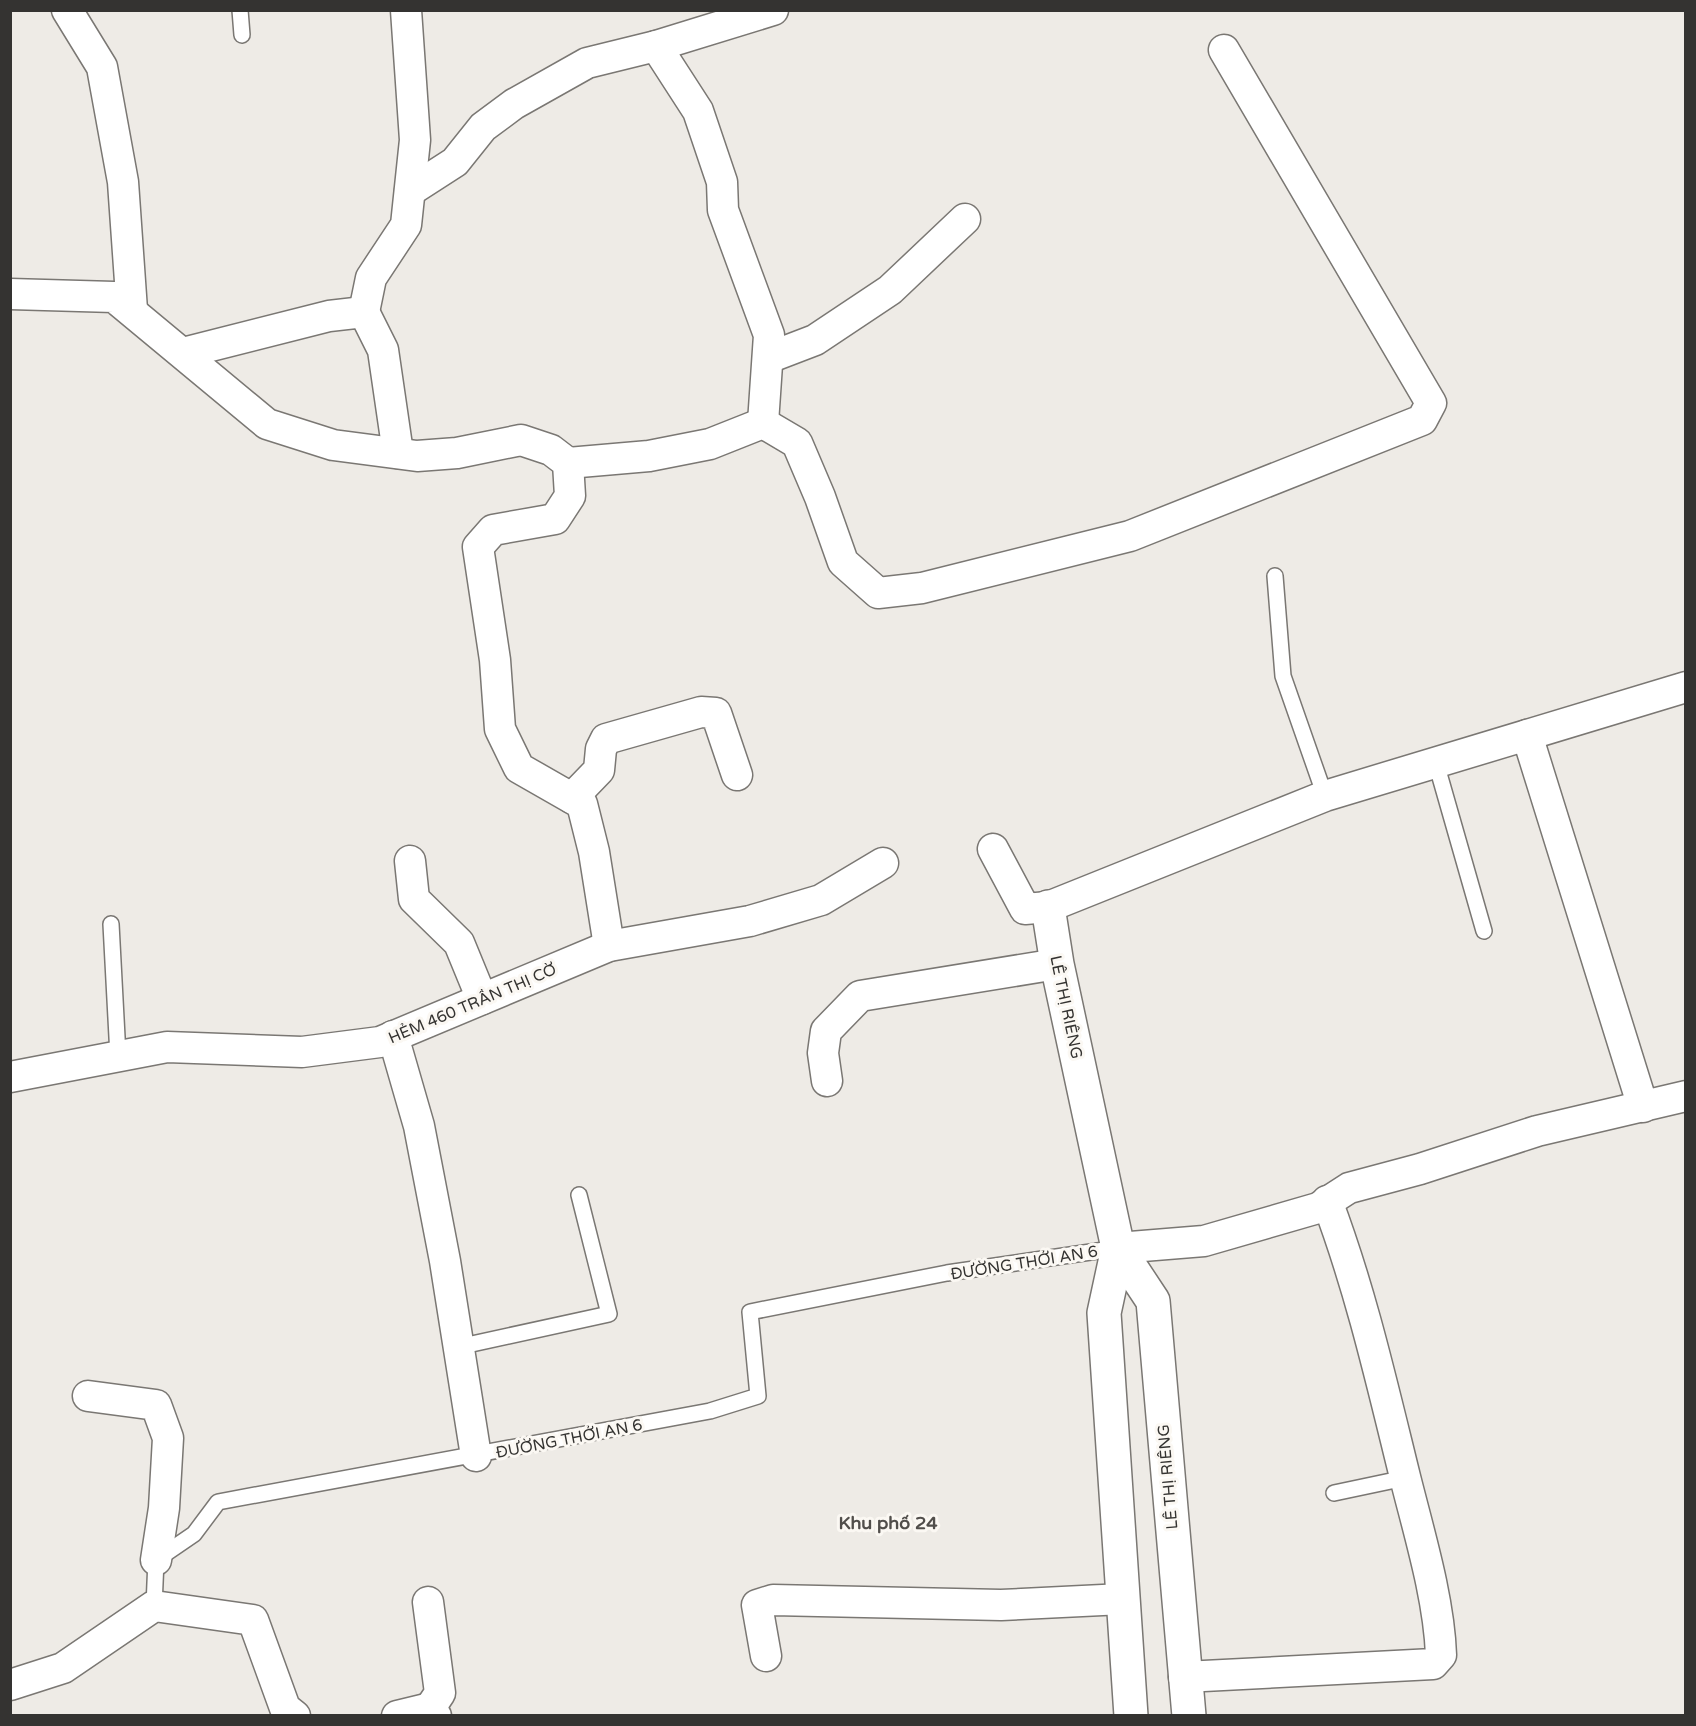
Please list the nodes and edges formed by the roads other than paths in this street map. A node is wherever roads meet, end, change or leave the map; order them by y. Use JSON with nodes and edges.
{"nodes":[{"id":1,"x":67,"y":10,"type":"edge"},
{"id":2,"x":240,"y":10,"type":"edge"},
{"id":3,"x":406,"y":10,"type":"edge"},
{"id":4,"x":773,"y":10,"type":"edge"},
{"id":5,"x":242,"y":35,"type":"dead end"},
{"id":6,"x":656,"y":46,"type":"junction"},
{"id":7,"x":1224,"y":50,"type":"dead end"},
{"id":8,"x":410,"y":191,"type":"junction"},
{"id":9,"x":965,"y":219,"type":"dead end"},
{"id":10,"x":10,"y":294,"type":"edge"},
{"id":11,"x":132,"y":310,"type":"junction"},
{"id":12,"x":364,"y":312,"type":"junction"},
{"id":13,"x":183,"y":353,"type":"junction"},
{"id":14,"x":768,"y":358,"type":"junction"},
{"id":15,"x":763,"y":423,"type":"junction"},
{"id":16,"x":398,"y":453,"type":"junction"},
{"id":17,"x":568,"y":463,"type":"junction"},
{"id":18,"x":1275,"y":576,"type":"dead end"},
{"id":19,"x":1686,"y":687,"type":"edge"},
{"id":20,"x":1527,"y":735,"type":"junction"},
{"id":21,"x":1436,"y":763,"type":"junction"},
{"id":22,"x":737,"y":775,"type":"dead end"},
{"id":23,"x":1325,"y":796,"type":"junction"},
{"id":24,"x":572,"y":798,"type":"junction"},
{"id":25,"x":993,"y":849,"type":"dead end"},
{"id":26,"x":410,"y":861,"type":"dead end"},
{"id":27,"x":883,"y":863,"type":"dead end"},
{"id":28,"x":1048,"y":907,"type":"junction"},
{"id":29,"x":111,"y":924,"type":"dead end"},
{"id":30,"x":1484,"y":931,"type":"dead end"},
{"id":31,"x":609,"y":946,"type":"junction"},
{"id":32,"x":1057,"y":964,"type":"junction"},
{"id":33,"x":482,"y":999,"type":"junction"},
{"id":34,"x":393,"y":1036,"type":"junction"},
{"id":35,"x":117,"y":1056,"type":"junction"},
{"id":36,"x":10,"y":1077,"type":"edge"},
{"id":37,"x":827,"y":1081,"type":"dead end"},
{"id":38,"x":1686,"y":1096,"type":"edge"},
{"id":39,"x":1643,"y":1107,"type":"junction"},
{"id":40,"x":579,"y":1195,"type":"dead end"},
{"id":41,"x":1328,"y":1201,"type":"junction"},
{"id":42,"x":1119,"y":1248,"type":"junction"},
{"id":43,"x":458,"y":1347,"type":"junction"},
{"id":44,"x":88,"y":1396,"type":"dead end"},
{"id":45,"x":476,"y":1456,"type":"junction"},
{"id":46,"x":1405,"y":1478,"type":"junction"},
{"id":47,"x":1334,"y":1493,"type":"dead end"},
{"id":48,"x":156,"y":1560,"type":"junction"},
{"id":49,"x":1123,"y":1599,"type":"junction"},
{"id":50,"x":428,"y":1602,"type":"dead end"},
{"id":51,"x":154,"y":1606,"type":"junction"},
{"id":52,"x":766,"y":1656,"type":"dead end"},
{"id":53,"x":1184,"y":1677,"type":"junction"},
{"id":54,"x":10,"y":1685,"type":"edge"},
{"id":55,"x":433,"y":1712,"type":"edge"},
{"id":56,"x":294,"y":1715,"type":"edge"},
{"id":57,"x":397,"y":1716,"type":"edge"},
{"id":58,"x":1131,"y":1716,"type":"edge"},
{"id":59,"x":1189,"y":1716,"type":"edge"}],
"edges":[{"from":1,"to":11,"type":"street"},
{"from":2,"to":5,"type":"lane"},
{"from":3,"to":8,"type":"street"},
{"from":4,"to":6,"type":"street"},
{"from":6,"to":8,"type":"street"},
{"from":6,"to":14,"type":"street"},
{"from":7,"to":15,"type":"street"},
{"from":8,"to":12,"type":"street"},
{"from":9,"to":14,"type":"street"},
{"from":10,"to":11,"type":"street"},
{"from":11,"to":13,"type":"street"},
{"from":12,"to":13,"type":"street"},
{"from":12,"to":16,"type":"street"},
{"from":13,"to":16,"type":"street"},
{"from":14,"to":15,"type":"street"},
{"from":15,"to":17,"type":"street"},
{"from":16,"to":17,"type":"street"},
{"from":17,"to":24,"type":"street"},
{"from":18,"to":23,"type":"lane"},
{"from":19,"to":20,"type":"street"},
{"from":20,"to":21,"type":"street"},
{"from":20,"to":39,"type":"street"},
{"from":21,"to":23,"type":"street"},
{"from":21,"to":30,"type":"lane"},
{"from":22,"to":24,"type":"street"},
{"from":23,"to":28,"type":"street"},
{"from":24,"to":31,"type":"street"},
{"from":25,"to":28,"type":"street"},
{"from":26,"to":33,"type":"street"},
{"from":27,"to":31,"type":"street","name":"HẺM 460 TRẦN THỊ CỜ"},
{"from":28,"to":32,"type":"street","name":"LÊ THỊ RIÊNG"},
{"from":29,"to":35,"type":"lane"},
{"from":31,"to":33,"type":"street","name":"HẺM 460 TRẦN THỊ CỜ"},
{"from":32,"to":37,"type":"street"},
{"from":32,"to":42,"type":"street","name":"LÊ THỊ RIÊNG"},
{"from":33,"to":34,"type":"street","name":"HẺM 460 TRẦN THỊ CỜ"},
{"from":34,"to":35,"type":"street","name":"HẺM 460 TRẦN THỊ CỜ"},
{"from":34,"to":43,"type":"street"},
{"from":35,"to":36,"type":"street","name":"HẺM 460 TRẦN THỊ CỜ"},
{"from":38,"to":39,"type":"street"},
{"from":39,"to":41,"type":"street"},
{"from":40,"to":43,"type":"lane"},
{"from":41,"to":42,"type":"street"},
{"from":41,"to":46,"type":"street"},
{"from":42,"to":45,"type":"lane","name":"ĐƯỜNG THỚI AN 6"},
{"from":42,"to":49,"type":"street","name":"LÊ THỊ RIÊNG"},
{"from":42,"to":53,"type":"street","name":"LÊ THỊ RIÊNG"},
{"from":43,"to":45,"type":"street"},
{"from":44,"to":48,"type":"street"},
{"from":45,"to":48,"type":"lane","name":"ĐƯỜNG THỚI AN 6"},
{"from":46,"to":47,"type":"lane"},
{"from":46,"to":53,"type":"street"},
{"from":48,"to":51,"type":"lane"},
{"from":49,"to":52,"type":"street"},
{"from":49,"to":58,"type":"street","name":"LÊ THỊ RIÊNG"},
{"from":50,"to":55,"type":"street"},
{"from":51,"to":54,"type":"street"},
{"from":51,"to":56,"type":"street"},
{"from":53,"to":59,"type":"street","name":"LÊ THỊ RIÊNG"},
{"from":55,"to":57,"type":"street"}]}
